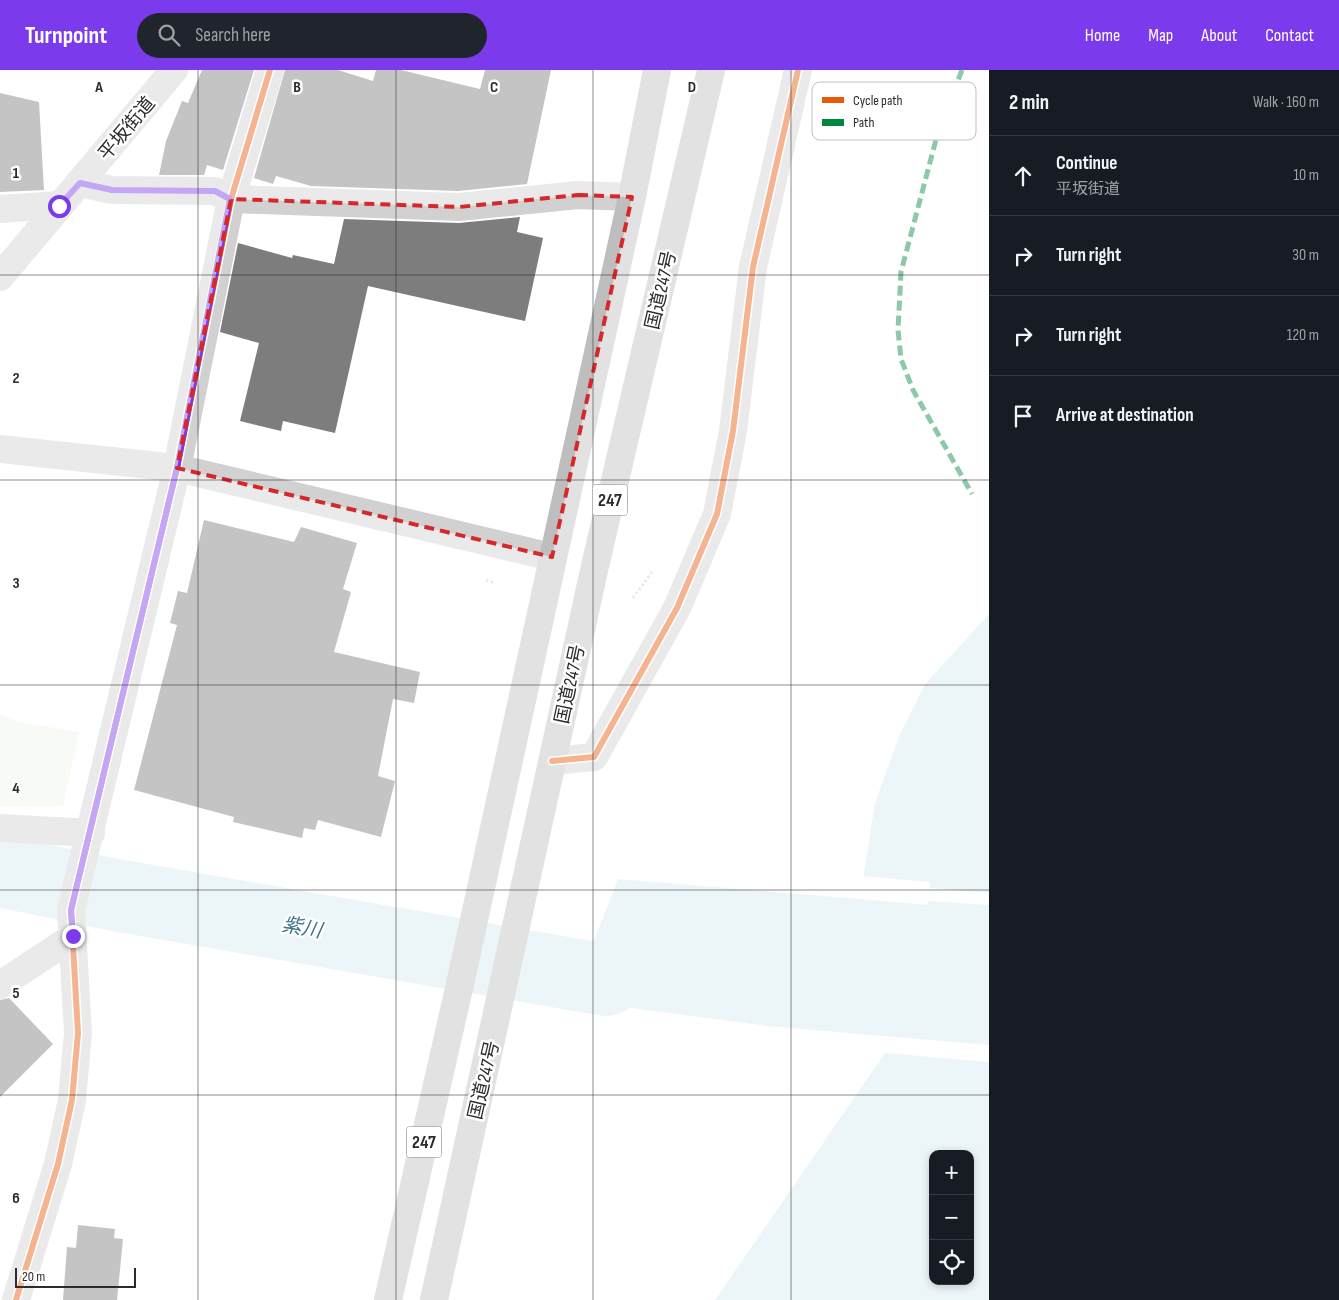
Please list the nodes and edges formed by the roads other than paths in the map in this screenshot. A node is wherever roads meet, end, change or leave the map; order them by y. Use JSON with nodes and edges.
{"nodes":[{"id":1,"x":174,"y":70,"type":"edge"},
{"id":2,"x":270,"y":70,"type":"edge"},
{"id":3,"x":657,"y":70,"type":"edge"},
{"id":4,"x":712,"y":70,"type":"edge"},
{"id":5,"x":798,"y":70,"type":"edge"},
{"id":6,"x":80,"y":183,"type":"junction"},
{"id":7,"x":632,"y":197,"type":"junction"},
{"id":8,"x":230,"y":199,"type":"junction"},
{"id":9,"x":59,"y":206,"type":"junction"},
{"id":10,"x":0,"y":209,"type":"edge"},
{"id":11,"x":0,"y":278,"type":"edge"},
{"id":12,"x":0,"y":449,"type":"edge"},
{"id":13,"x":177,"y":468,"type":"junction"},
{"id":14,"x":552,"y":557,"type":"junction"},
{"id":15,"x":552,"y":761,"type":"junction"},
{"id":16,"x":0,"y":828,"type":"edge"},
{"id":17,"x":91,"y":833,"type":"junction"},
{"id":18,"x":72,"y":923,"type":"junction"},
{"id":19,"x":0,"y":985,"type":"edge"},
{"id":20,"x":16,"y":1300,"type":"edge"},
{"id":21,"x":388,"y":1300,"type":"edge"},
{"id":22,"x":434,"y":1300,"type":"edge"}],
"edges":[{"from":1,"to":6,"type":"street","name":"平坂街道"},
{"from":2,"to":8,"type":"street"},
{"from":3,"to":7,"type":"highway","number":"247"},
{"from":4,"to":15,"type":"highway","name":"国道247号","number":"247"},
{"from":5,"to":15,"type":"street"},
{"from":6,"to":8,"type":"street"},
{"from":6,"to":9,"type":"street","name":"平坂街道"},
{"from":7,"to":8,"type":"street"},
{"from":7,"to":14,"type":"highway","number":"247"},
{"from":8,"to":13,"type":"street"},
{"from":9,"to":10,"type":"street"},
{"from":9,"to":11,"type":"street","name":"平坂街道"},
{"from":12,"to":13,"type":"street"},
{"from":13,"to":14,"type":"street"},
{"from":13,"to":17,"type":"street"},
{"from":14,"to":21,"type":"highway","number":"247"},
{"from":15,"to":22,"type":"highway","name":"国道247号","number":"247"},
{"from":16,"to":17,"type":"street"},
{"from":17,"to":18,"type":"street"},
{"from":18,"to":19,"type":"street"},
{"from":18,"to":20,"type":"street"}]}
